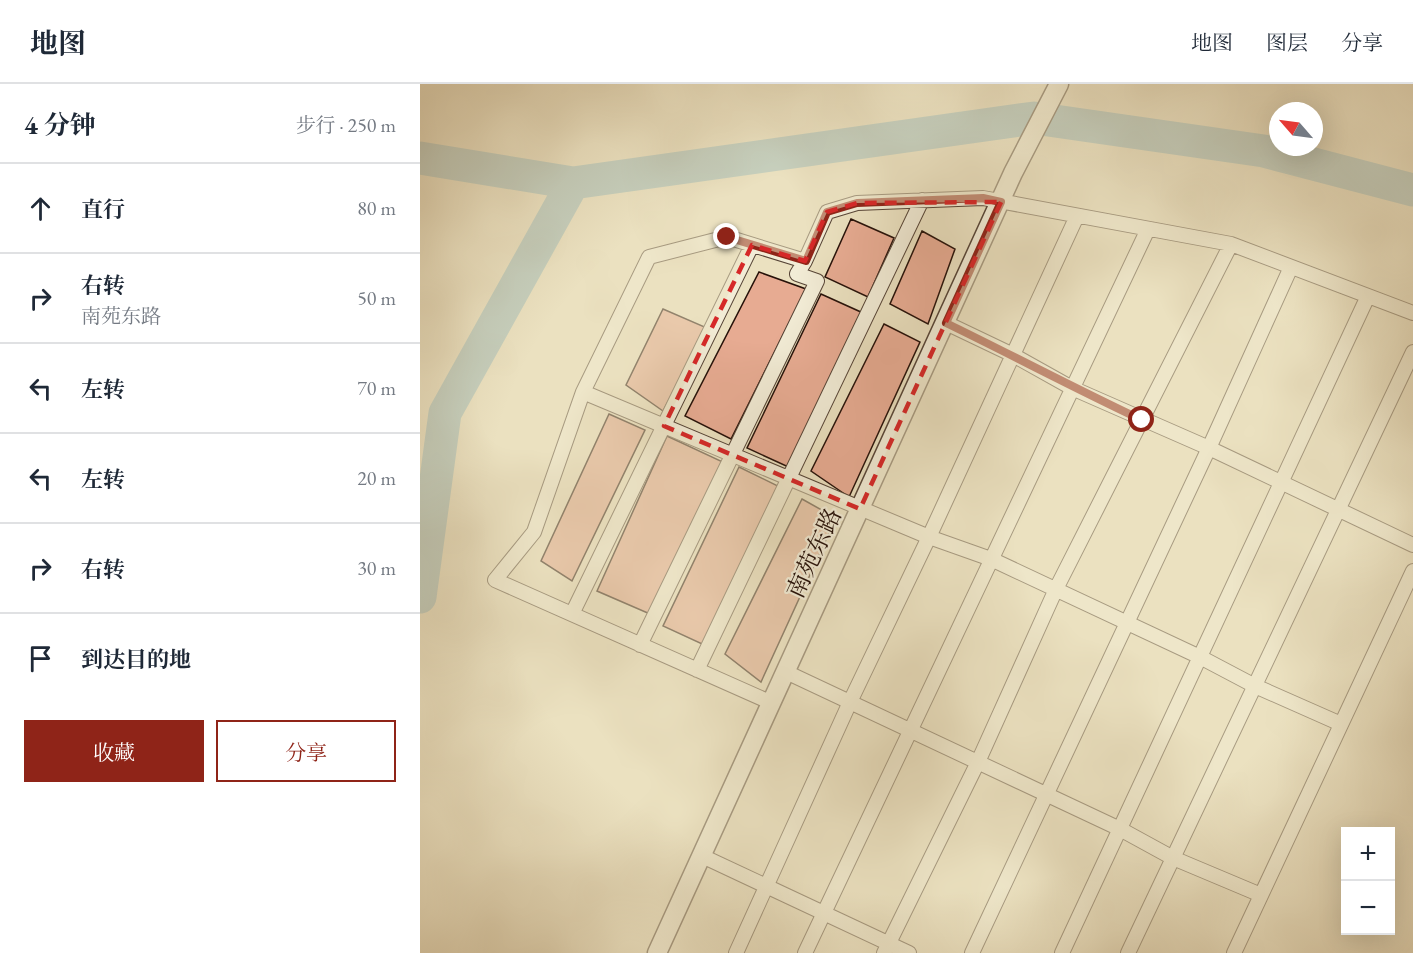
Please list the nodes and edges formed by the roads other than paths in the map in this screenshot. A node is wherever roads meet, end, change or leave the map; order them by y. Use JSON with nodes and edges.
{"nodes":[{"id":1,"x":1059,"y":84,"type":"edge"},
{"id":2,"x":922,"y":201,"type":"junction"},
{"id":3,"x":1001,"y":202,"type":"junction"},
{"id":4,"x":1077,"y":216,"type":"junction"},
{"id":5,"x":1148,"y":229,"type":"junction"},
{"id":6,"x":1232,"y":244,"type":"junction"},
{"id":7,"x":752,"y":245,"type":"junction"},
{"id":8,"x":806,"y":261,"type":"junction"},
{"id":9,"x":1291,"y":267,"type":"junction"},
{"id":10,"x":1368,"y":296,"type":"junction"},
{"id":11,"x":1413,"y":313,"type":"edge"},
{"id":12,"x":946,"y":323,"type":"junction"},
{"id":13,"x":1413,"y":352,"type":"edge"},
{"id":14,"x":1013,"y":355,"type":"junction"},
{"id":15,"x":1072,"y":388,"type":"junction"},
{"id":16,"x":583,"y":392,"type":"junction"},
{"id":17,"x":1142,"y":420,"type":"junction"},
{"id":18,"x":664,"y":426,"type":"junction"},
{"id":19,"x":1209,"y":448,"type":"junction"},
{"id":20,"x":732,"y":454,"type":"junction"},
{"id":21,"x":789,"y":479,"type":"junction"},
{"id":22,"x":1281,"y":482,"type":"junction"},
{"id":23,"x":860,"y":509,"type":"junction"},
{"id":24,"x":1338,"y":509,"type":"junction"},
{"id":25,"x":929,"y":537,"type":"junction"},
{"id":26,"x":1413,"y":545,"type":"edge"},
{"id":27,"x":991,"y":559,"type":"junction"},
{"id":28,"x":1413,"y":571,"type":"edge"},
{"id":29,"x":1056,"y":589,"type":"junction"},
{"id":30,"x":572,"y":614,"type":"junction"},
{"id":31,"x":1125,"y":623,"type":"junction"},
{"id":32,"x":640,"y":645,"type":"junction"},
{"id":33,"x":1200,"y":657,"type":"junction"},
{"id":34,"x":698,"y":670,"type":"junction"},
{"id":35,"x":786,"y":672,"type":"junction"},
{"id":36,"x":1255,"y":686,"type":"junction"},
{"id":37,"x":850,"y":702,"type":"junction"},
{"id":38,"x":772,"y":703,"type":"junction"},
{"id":39,"x":1341,"y":724,"type":"junction"},
{"id":40,"x":910,"y":730,"type":"junction"},
{"id":41,"x":978,"y":762,"type":"junction"},
{"id":42,"x":1046,"y":794,"type":"junction"},
{"id":43,"x":1120,"y":829,"type":"junction"},
{"id":44,"x":702,"y":856,"type":"junction"},
{"id":45,"x":1173,"y":858,"type":"junction"},
{"id":46,"x":767,"y":886,"type":"junction"},
{"id":47,"x":1261,"y":895,"type":"junction"},
{"id":48,"x":823,"y":913,"type":"junction"},
{"id":49,"x":886,"y":948,"type":"edge"},
{"id":50,"x":657,"y":953,"type":"edge"},
{"id":51,"x":736,"y":953,"type":"edge"},
{"id":52,"x":805,"y":953,"type":"edge"},
{"id":53,"x":909,"y":953,"type":"edge"},
{"id":54,"x":972,"y":953,"type":"edge"},
{"id":55,"x":1062,"y":953,"type":"edge"},
{"id":56,"x":1128,"y":953,"type":"edge"},
{"id":57,"x":1234,"y":953,"type":"edge"}],
"edges":[{"from":1,"to":3,"type":"street","name":"南苑东路"},
{"from":2,"to":3,"type":"street"},
{"from":2,"to":8,"type":"street"},
{"from":2,"to":21,"type":"street"},
{"from":3,"to":4,"type":"street"},
{"from":3,"to":12,"type":"street","name":"南苑东路"},
{"from":4,"to":5,"type":"street"},
{"from":4,"to":14,"type":"street"},
{"from":5,"to":6,"type":"street"},
{"from":5,"to":15,"type":"street"},
{"from":6,"to":9,"type":"street"},
{"from":6,"to":17,"type":"street"},
{"from":7,"to":8,"type":"street"},
{"from":7,"to":16,"type":"street"},
{"from":7,"to":18,"type":"street"},
{"from":8,"to":20,"type":"street"},
{"from":9,"to":10,"type":"street"},
{"from":9,"to":19,"type":"street"},
{"from":10,"to":11,"type":"street"},
{"from":10,"to":22,"type":"street"},
{"from":12,"to":14,"type":"street"},
{"from":12,"to":23,"type":"street","name":"南苑东路"},
{"from":13,"to":24,"type":"street"},
{"from":14,"to":15,"type":"street"},
{"from":14,"to":25,"type":"street"},
{"from":15,"to":17,"type":"street"},
{"from":15,"to":27,"type":"street"},
{"from":16,"to":18,"type":"street"},
{"from":16,"to":30,"type":"street"},
{"from":17,"to":19,"type":"street"},
{"from":17,"to":29,"type":"street"},
{"from":18,"to":20,"type":"street"},
{"from":18,"to":30,"type":"street"},
{"from":19,"to":22,"type":"street"},
{"from":19,"to":31,"type":"street"},
{"from":20,"to":21,"type":"street"},
{"from":20,"to":32,"type":"street"},
{"from":21,"to":23,"type":"street"},
{"from":21,"to":34,"type":"street"},
{"from":22,"to":24,"type":"street"},
{"from":22,"to":33,"type":"street"},
{"from":23,"to":25,"type":"street"},
{"from":23,"to":35,"type":"street","name":"南苑东路"},
{"from":24,"to":26,"type":"street"},
{"from":24,"to":36,"type":"street"},
{"from":25,"to":27,"type":"street"},
{"from":25,"to":37,"type":"street"},
{"from":27,"to":29,"type":"street"},
{"from":27,"to":40,"type":"street"},
{"from":28,"to":39,"type":"street"},
{"from":29,"to":31,"type":"street"},
{"from":29,"to":41,"type":"street"},
{"from":30,"to":32,"type":"street"},
{"from":31,"to":33,"type":"street"},
{"from":31,"to":42,"type":"street"},
{"from":32,"to":34,"type":"street"},
{"from":33,"to":36,"type":"street"},
{"from":33,"to":43,"type":"street"},
{"from":34,"to":38,"type":"street"},
{"from":35,"to":37,"type":"street"},
{"from":35,"to":38,"type":"street","name":"南苑东路"},
{"from":36,"to":39,"type":"street"},
{"from":36,"to":45,"type":"street"},
{"from":37,"to":40,"type":"street"},
{"from":37,"to":46,"type":"street"},
{"from":38,"to":44,"type":"street","name":"南苑东路"},
{"from":39,"to":47,"type":"street"},
{"from":40,"to":41,"type":"street"},
{"from":40,"to":48,"type":"street"},
{"from":41,"to":42,"type":"street"},
{"from":41,"to":49,"type":"street"},
{"from":42,"to":43,"type":"street"},
{"from":42,"to":54,"type":"street"},
{"from":43,"to":45,"type":"street"},
{"from":43,"to":55,"type":"street"},
{"from":44,"to":46,"type":"street"},
{"from":44,"to":50,"type":"street","name":"南苑东路"},
{"from":45,"to":47,"type":"street"},
{"from":45,"to":56,"type":"street"},
{"from":46,"to":48,"type":"street"},
{"from":46,"to":51,"type":"street"},
{"from":47,"to":57,"type":"street"},
{"from":48,"to":49,"type":"street"},
{"from":48,"to":52,"type":"street"},
{"from":49,"to":53,"type":"street"}]}
